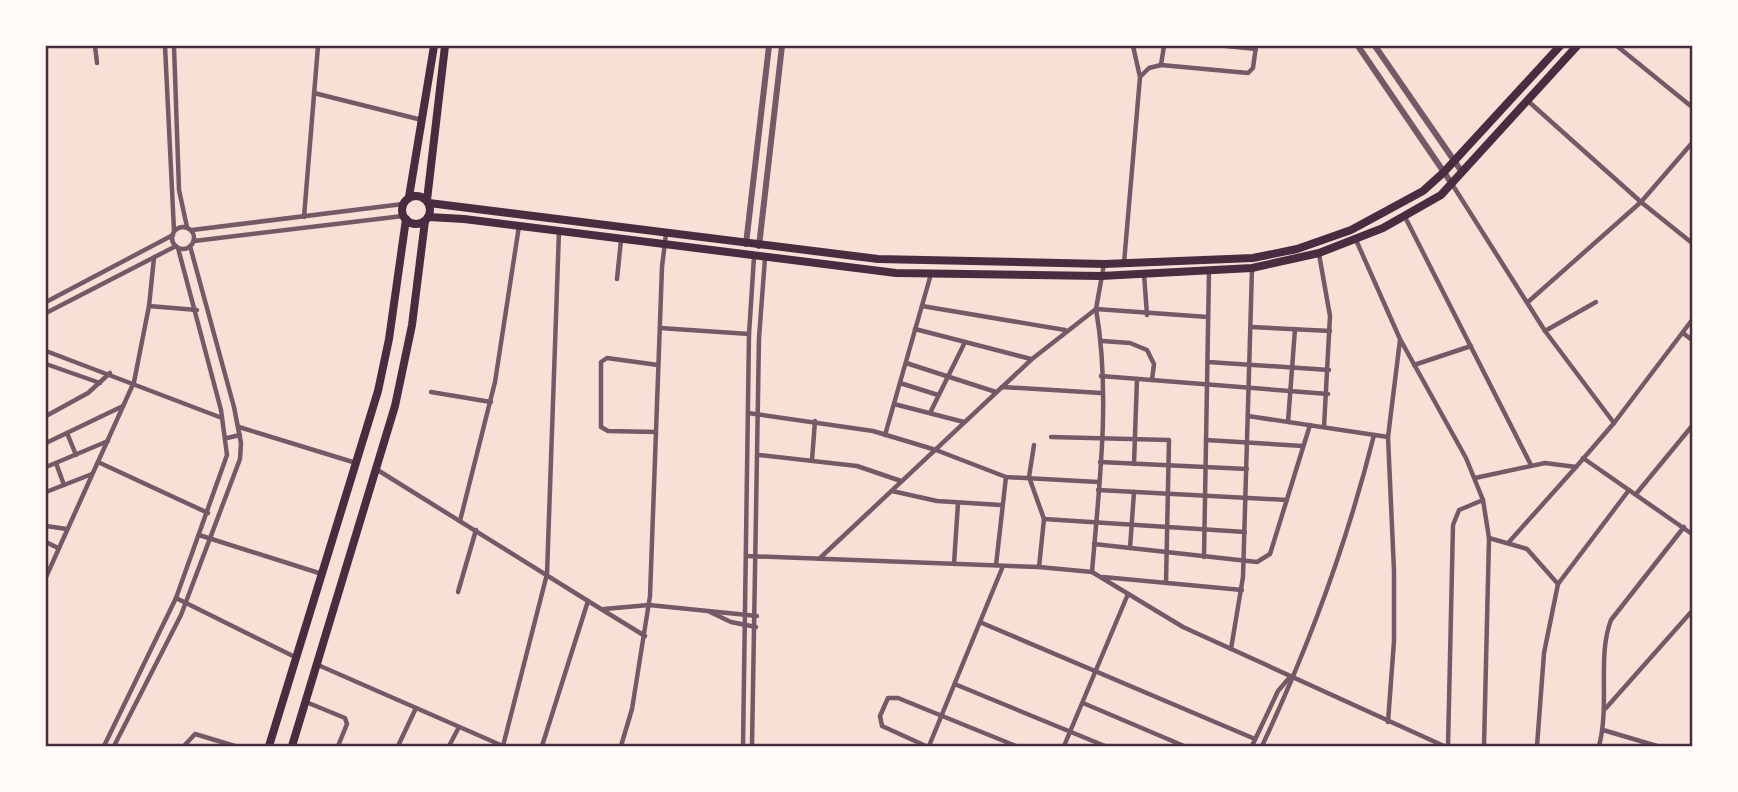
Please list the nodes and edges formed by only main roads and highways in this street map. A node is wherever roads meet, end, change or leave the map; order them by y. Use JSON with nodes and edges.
{"nodes":[{"id":1,"x":433,"y":46,"type":"edge"},
{"id":2,"x":444,"y":46,"type":"edge"},
{"id":3,"x":1560,"y":46,"type":"edge"},
{"id":4,"x":1577,"y":46,"type":"edge"},
{"id":5,"x":1550,"y":57,"type":"junction"},
{"id":6,"x":1559,"y":65,"type":"junction"},
{"id":7,"x":430,"y":72,"type":"junction"},
{"id":8,"x":440,"y":73,"type":"junction"},
{"id":9,"x":428,"y":89,"type":"junction"},
{"id":10,"x":438,"y":90,"type":"junction"},
{"id":11,"x":406,"y":201,"type":"junction"},
{"id":12,"x":428,"y":201,"type":"junction"},
{"id":13,"x":404,"y":218,"type":"junction"},
{"id":14,"x":427,"y":219,"type":"junction"},
{"id":15,"x":856,"y":258,"type":"junction"},
{"id":16,"x":855,"y":269,"type":"junction"},
{"id":17,"x":270,"y":747,"type":"edge"},
{"id":18,"x":292,"y":747,"type":"edge"}],
"edges":[{"from":1,"to":7,"type":"highway"},
{"from":2,"to":8,"type":"highway"},
{"from":3,"to":5,"type":"highway"},
{"from":4,"to":6,"type":"highway"},
{"from":5,"to":6,"type":"highway"},
{"from":5,"to":15,"type":"highway"},
{"from":6,"to":16,"type":"highway"},
{"from":7,"to":8,"type":"highway"},
{"from":7,"to":9,"type":"highway"},
{"from":8,"to":10,"type":"highway"},
{"from":9,"to":10,"type":"highway"},
{"from":9,"to":11,"type":"highway"},
{"from":10,"to":12,"type":"highway"},
{"from":11,"to":12,"type":"highway"},
{"from":11,"to":13,"type":"highway"},
{"from":12,"to":14,"type":"highway"},
{"from":12,"to":15,"type":"highway"},
{"from":13,"to":14,"type":"highway"},
{"from":13,"to":17,"type":"highway"},
{"from":14,"to":16,"type":"highway"},
{"from":14,"to":18,"type":"highway"},
{"from":15,"to":16,"type":"highway"}]}
